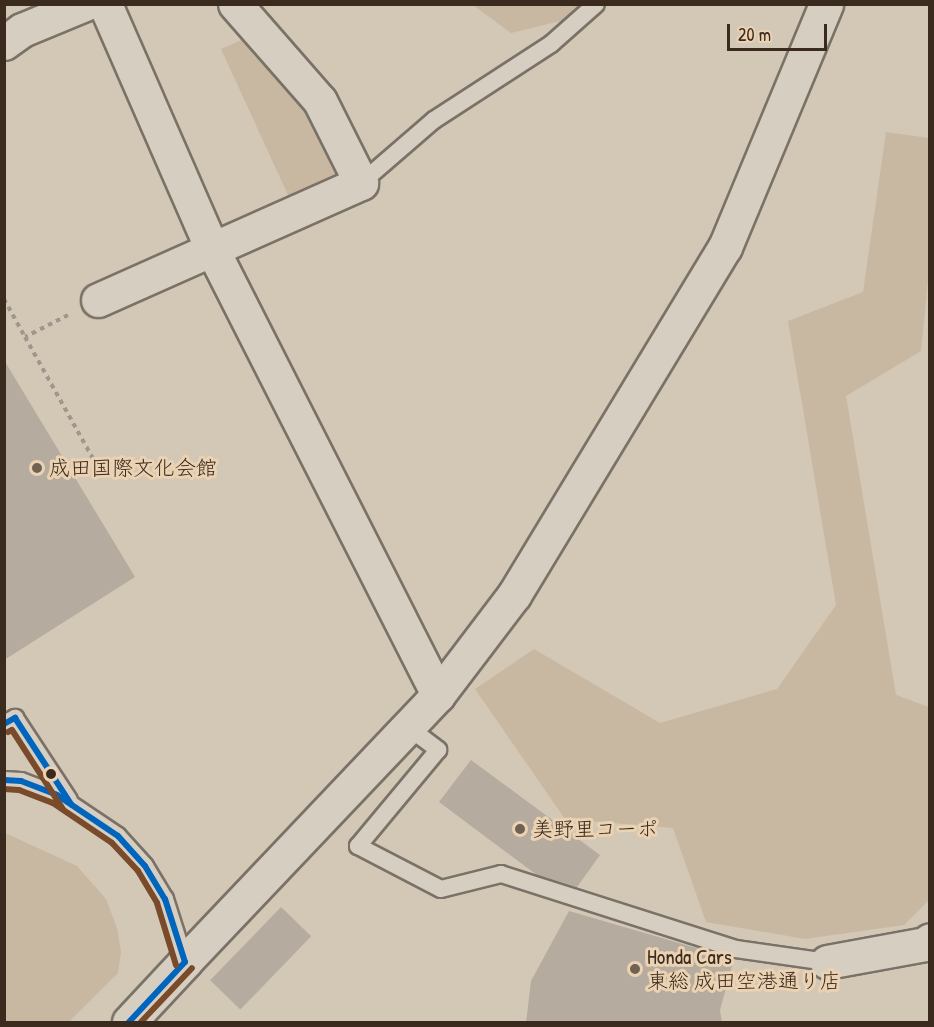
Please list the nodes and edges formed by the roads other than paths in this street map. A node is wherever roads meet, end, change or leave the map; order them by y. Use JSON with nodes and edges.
{"nodes":[{"id":1,"x":85,"y":4,"type":"edge"},
{"id":2,"x":105,"y":4,"type":"edge"},
{"id":3,"x":235,"y":4,"type":"edge"},
{"id":4,"x":596,"y":4,"type":"edge"},
{"id":5,"x":826,"y":4,"type":"edge"},
{"id":6,"x":4,"y":43,"type":"edge"},
{"id":7,"x":360,"y":183,"type":"junction"},
{"id":8,"x":212,"y":249,"type":"junction"},
{"id":9,"x":98,"y":300,"type":"road end"},
{"id":10,"x":438,"y":695,"type":"junction"},
{"id":11,"x":4,"y":724,"type":"edge"},
{"id":12,"x":408,"y":727,"type":"junction"},
{"id":13,"x":4,"y":780,"type":"edge"},
{"id":14,"x":71,"y":804,"type":"junction"},
{"id":15,"x":930,"y":940,"type":"edge"},
{"id":16,"x":185,"y":962,"type":"junction"},
{"id":17,"x":827,"y":962,"type":"joint"},
{"id":18,"x":129,"y":1023,"type":"edge"}],
"edges":[{"from":1,"to":6,"type":"street"},
{"from":2,"to":8,"type":"street"},
{"from":3,"to":7,"type":"street"},
{"from":4,"to":7,"type":"lane"},
{"from":5,"to":10,"type":"street"},
{"from":7,"to":8,"type":"street"},
{"from":8,"to":9,"type":"street"},
{"from":8,"to":10,"type":"street"},
{"from":10,"to":12,"type":"street"},
{"from":11,"to":14,"type":"lane"},
{"from":12,"to":16,"type":"street"},
{"from":12,"to":17,"type":"lane"},
{"from":13,"to":14,"type":"lane"},
{"from":14,"to":16,"type":"lane"},
{"from":15,"to":17,"type":"street"},
{"from":16,"to":18,"type":"street"}]}
